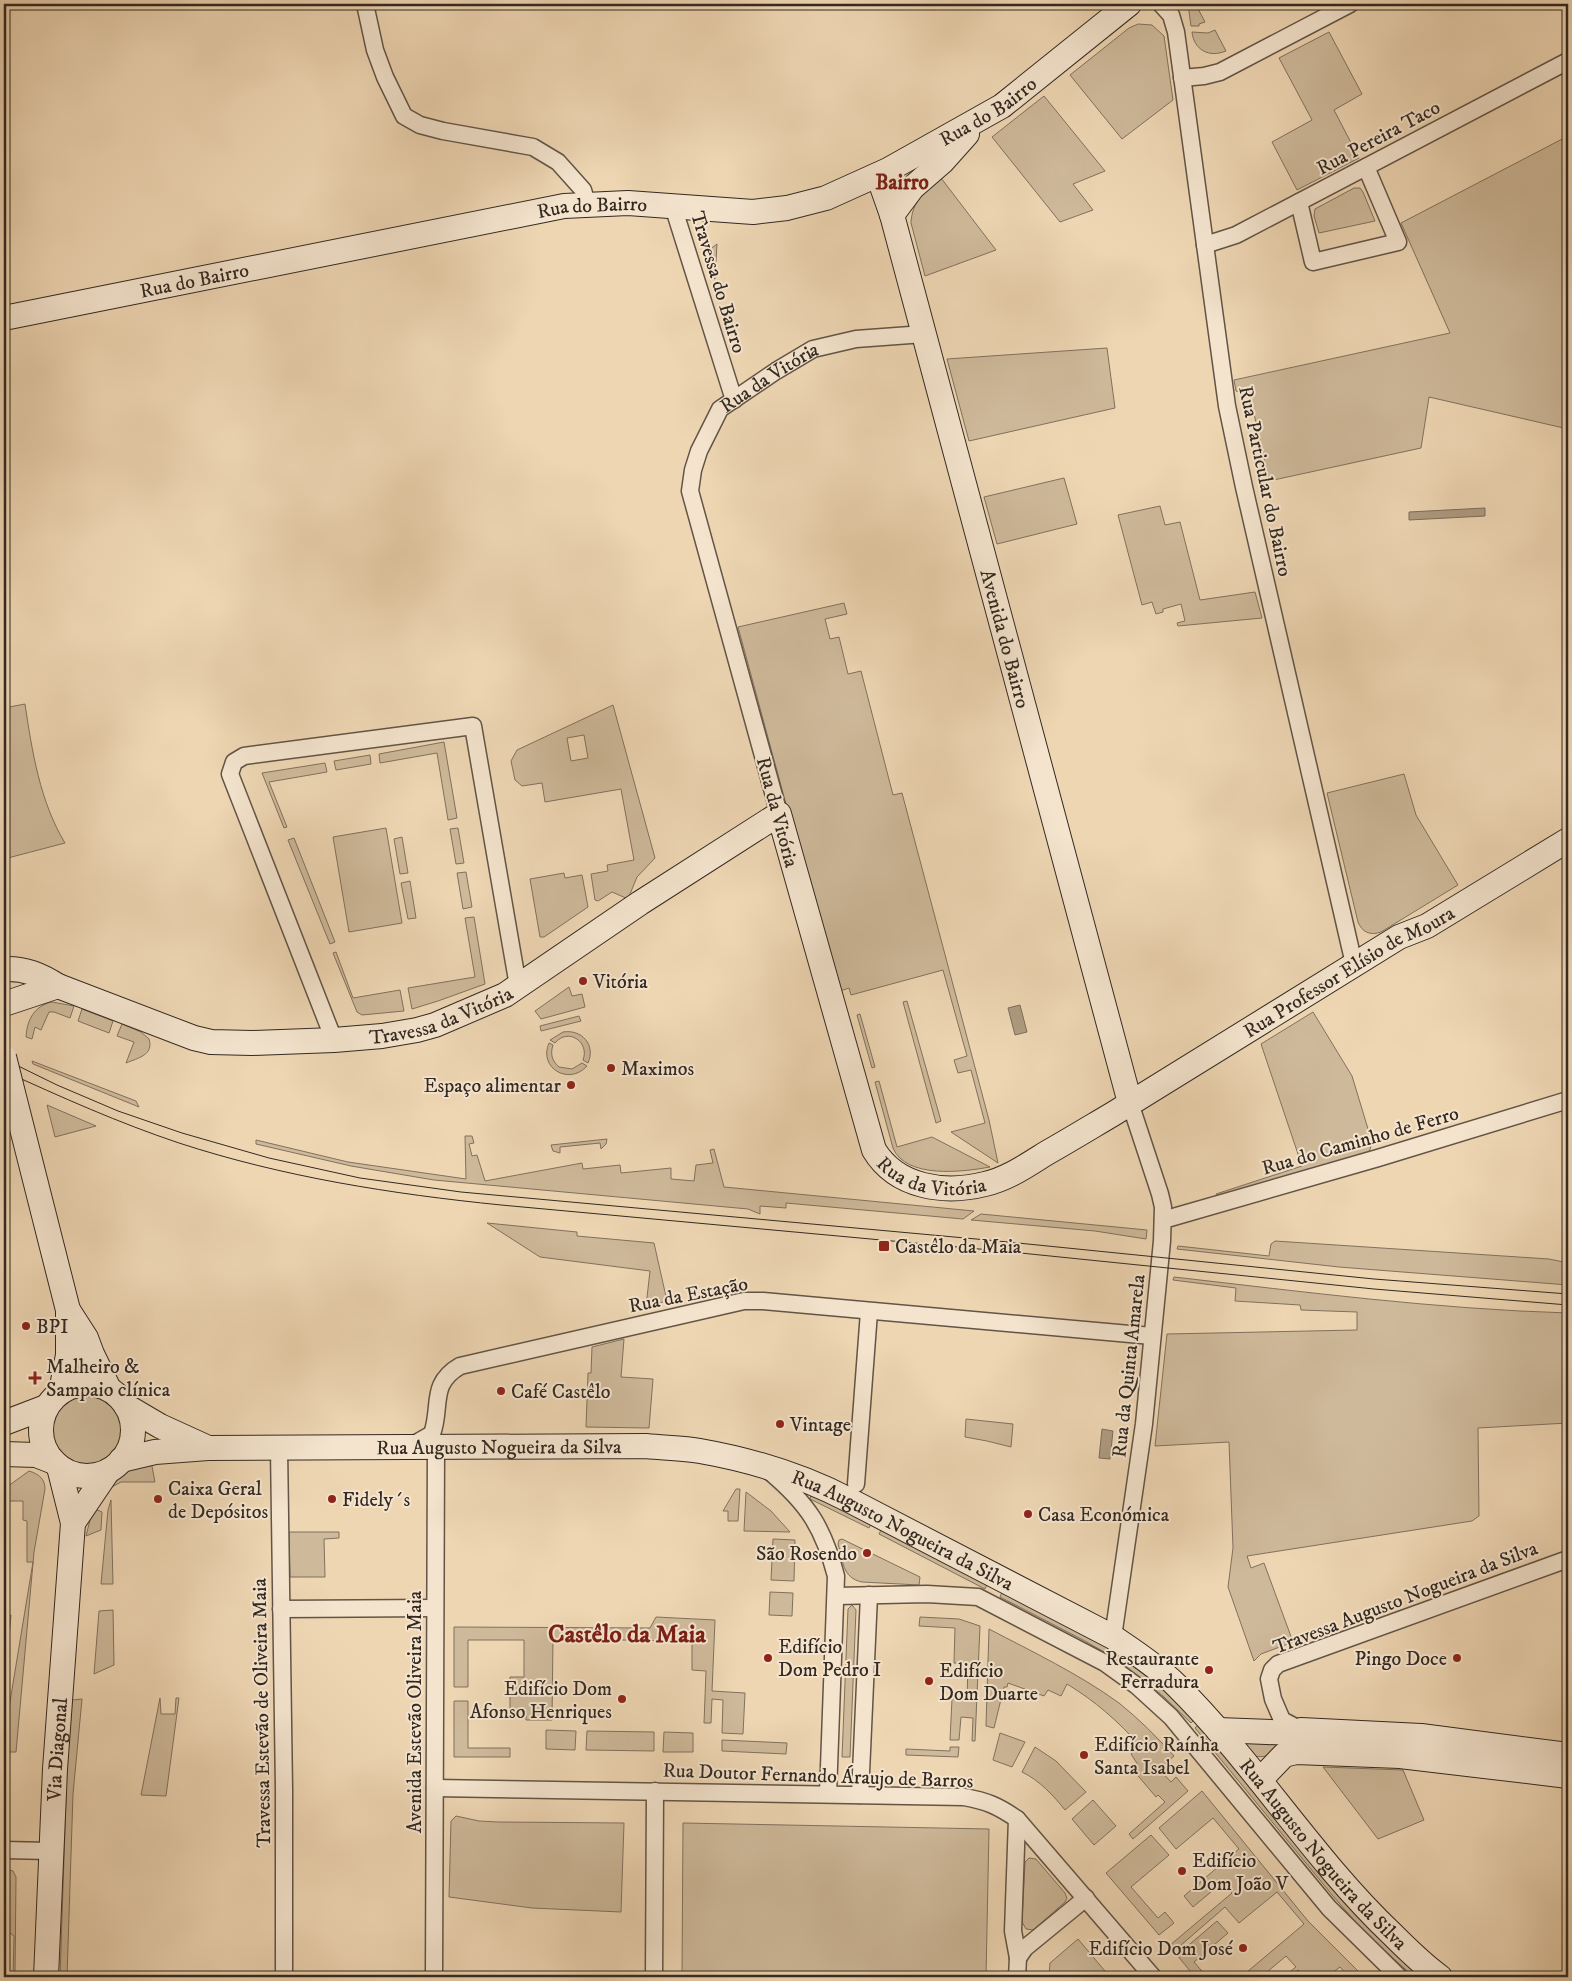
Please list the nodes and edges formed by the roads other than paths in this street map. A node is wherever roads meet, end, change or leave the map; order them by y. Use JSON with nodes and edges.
{"nodes":[{"id":1,"x":365,"y":4,"type":"edge"},
{"id":2,"x":1129,"y":4,"type":"edge"},
{"id":3,"x":1161,"y":4,"type":"edge"},
{"id":4,"x":1350,"y":4,"type":"edge"},
{"id":5,"x":1568,"y":61,"type":"edge"},
{"id":6,"x":1182,"y":78,"type":"junction"},
{"id":7,"x":977,"y":121,"type":"junction"},
{"id":8,"x":1366,"y":167,"type":"junction"},
{"id":9,"x":878,"y":175,"type":"junction"},
{"id":10,"x":1299,"y":202,"type":"junction"},
{"id":11,"x":587,"y":204,"type":"junction"},
{"id":12,"x":673,"y":206,"type":"junction"},
{"id":13,"x":892,"y":215,"type":"junction"},
{"id":14,"x":1205,"y":245,"type":"junction"},
{"id":15,"x":4,"y":318,"type":"edge"},
{"id":16,"x":924,"y":334,"type":"junction"},
{"id":17,"x":734,"y":400,"type":"junction"},
{"id":18,"x":779,"y":814,"type":"junction"},
{"id":19,"x":1568,"y":840,"type":"edge"},
{"id":20,"x":1354,"y":964,"type":"junction"},
{"id":21,"x":4,"y":969,"type":"edge"},
{"id":22,"x":58,"y":986,"type":"junction"},
{"id":23,"x":518,"y":986,"type":"junction"},
{"id":24,"x":4,"y":1004,"type":"edge"},
{"id":25,"x":334,"y":1040,"type":"junction"},
{"id":26,"x":4,"y":1057,"type":"edge"},
{"id":27,"x":1568,"y":1100,"type":"edge"},
{"id":28,"x":1130,"y":1103,"type":"junction"},
{"id":29,"x":1163,"y":1220,"type":"junction"},
{"id":30,"x":68,"y":1310,"type":"junction"},
{"id":31,"x":869,"y":1312,"type":"junction"},
{"id":32,"x":1152,"y":1336,"type":"junction"},
{"id":33,"x":108,"y":1389,"type":"junction"},
{"id":34,"x":54,"y":1399,"type":"junction"},
{"id":35,"x":126,"y":1406,"type":"junction"},
{"id":36,"x":4,"y":1423,"type":"edge"},
{"id":37,"x":408,"y":1447,"type":"junction"},
{"id":38,"x":436,"y":1447,"type":"junction"},
{"id":39,"x":208,"y":1448,"type":"junction"},
{"id":40,"x":279,"y":1448,"type":"junction"},
{"id":41,"x":4,"y":1454,"type":"edge"},
{"id":42,"x":56,"y":1464,"type":"junction"},
{"id":43,"x":115,"y":1466,"type":"junction"},
{"id":44,"x":762,"y":1466,"type":"junction"},
{"id":45,"x":857,"y":1476,"type":"dead end"},
{"id":46,"x":73,"y":1523,"type":"junction"},
{"id":47,"x":1568,"y":1560,"type":"edge"},
{"id":48,"x":869,"y":1595,"type":"junction"},
{"id":49,"x":837,"y":1596,"type":"junction"},
{"id":50,"x":435,"y":1608,"type":"junction"},
{"id":51,"x":282,"y":1609,"type":"junction"},
{"id":52,"x":1112,"y":1637,"type":"junction"},
{"id":53,"x":1218,"y":1730,"type":"junction"},
{"id":54,"x":1301,"y":1730,"type":"junction"},
{"id":55,"x":1568,"y":1755,"type":"edge"},
{"id":56,"x":1568,"y":1776,"type":"edge"},
{"id":57,"x":1260,"y":1780,"type":"junction"},
{"id":58,"x":435,"y":1788,"type":"junction"},
{"id":59,"x":655,"y":1792,"type":"junction"},
{"id":60,"x":828,"y":1794,"type":"junction"},
{"id":61,"x":860,"y":1795,"type":"junction"},
{"id":62,"x":1017,"y":1819,"type":"junction"},
{"id":63,"x":4,"y":1850,"type":"edge"},
{"id":64,"x":50,"y":1852,"type":"junction"},
{"id":65,"x":1086,"y":1898,"type":"junction"},
{"id":66,"x":1018,"y":1958,"type":"junction"},
{"id":67,"x":46,"y":1977,"type":"edge"},
{"id":68,"x":284,"y":1977,"type":"edge"},
{"id":69,"x":434,"y":1977,"type":"edge"},
{"id":70,"x":654,"y":1977,"type":"edge"},
{"id":71,"x":1017,"y":1977,"type":"edge"},
{"id":72,"x":1153,"y":1977,"type":"edge"},
{"id":73,"x":1399,"y":1977,"type":"edge"},
{"id":74,"x":1440,"y":1977,"type":"edge"}],
"edges":[{"from":1,"to":11,"type":"street"},
{"from":2,"to":7,"type":"street","name":"Rua do Bairro"},
{"from":3,"to":6,"type":"street","name":"Rua Particular do Bairro"},
{"from":4,"to":6,"type":"street"},
{"from":5,"to":8,"type":"street","name":"Rua Pereira Taco"},
{"from":6,"to":14,"type":"street","name":"Rua Particular do Bairro"},
{"from":7,"to":9,"type":"street","name":"Rua do Bairro"},
{"from":7,"to":13,"type":"street"},
{"from":8,"to":10,"type":"street","name":"Rua Pereira Taco"},
{"from":8,"to":10,"type":"street"},
{"from":9,"to":12,"type":"street","name":"Rua do Bairro"},
{"from":9,"to":13,"type":"street","name":"Avenida do Bairro"},
{"from":10,"to":14,"type":"street","name":"Rua Pereira Taco"},
{"from":11,"to":12,"type":"street","name":"Rua do Bairro"},
{"from":11,"to":15,"type":"street","name":"Rua do Bairro"},
{"from":12,"to":17,"type":"street","name":"Travessa do Bairro"},
{"from":13,"to":16,"type":"street","name":"Avenida do Bairro"},
{"from":14,"to":20,"type":"street","name":"Rua Particular do Bairro"},
{"from":16,"to":17,"type":"street","name":"Rua da Vitória"},
{"from":16,"to":28,"type":"street","name":"Avenida do Bairro"},
{"from":17,"to":18,"type":"street","name":"Rua da Vitória"},
{"from":18,"to":23,"type":"street","name":"Travessa da Vitória"},
{"from":18,"to":28,"type":"street","name":"Rua da Vitória"},
{"from":19,"to":20,"type":"street","name":"Rua Professor Elísio de Moura"},
{"from":20,"to":28,"type":"street","name":"Rua Professor Elísio de Moura"},
{"from":21,"to":22,"type":"street","name":"Travessa da Vitória"},
{"from":22,"to":24,"type":"street"},
{"from":22,"to":25,"type":"street","name":"Travessa da Vitória"},
{"from":23,"to":25,"type":"street","name":"Travessa da Vitória"},
{"from":23,"to":25,"type":"street"},
{"from":26,"to":30,"type":"street","bridge":true},
{"from":27,"to":29,"type":"street","name":"Rua do Caminho de Ferro"},
{"from":28,"to":29,"type":"street","name":"Rua da Quinta Amarela"},
{"from":29,"to":32,"type":"street","name":"Rua da Quinta Amarela"},
{"from":30,"to":33,"type":"street"},
{"from":30,"to":34,"type":"street"},
{"from":31,"to":32,"type":"street","name":"Rua da Estação"},
{"from":31,"to":37,"type":"street","name":"Rua da Estação"},
{"from":31,"to":45,"type":"street"},
{"from":32,"to":52,"type":"street","name":"Rua da Quinta Amarela"},
{"from":33,"to":34,"type":"street"},
{"from":33,"to":35,"type":"street"},
{"from":34,"to":36,"type":"street"},
{"from":34,"to":42,"type":"street"},
{"from":35,"to":39,"type":"street","name":"Rua Augusto Nogueira da Silva"},
{"from":35,"to":43,"type":"street"},
{"from":37,"to":38,"type":"street","name":"Rua Augusto Nogueira da Silva"},
{"from":37,"to":40,"type":"street","name":"Rua Augusto Nogueira da Silva"},
{"from":38,"to":44,"type":"street","name":"Rua Augusto Nogueira da Silva"},
{"from":38,"to":50,"type":"street","name":"Avenida Estevão Oliveira Maia"},
{"from":39,"to":40,"type":"street","name":"Rua Augusto Nogueira da Silva"},
{"from":39,"to":43,"type":"street","name":"Rua Augusto Nogueira da Silva"},
{"from":40,"to":51,"type":"street","name":"Travessa Estevão de Oliveira Maia"},
{"from":41,"to":42,"type":"street"},
{"from":42,"to":43,"type":"street"},
{"from":42,"to":46,"type":"street","name":"Via Diagonal"},
{"from":43,"to":46,"type":"street","name":"Via Diagonal"},
{"from":44,"to":49,"type":"street"},
{"from":44,"to":52,"type":"street","name":"Rua Augusto Nogueira da Silva"},
{"from":46,"to":64,"type":"street","name":"Via Diagonal"},
{"from":47,"to":54,"type":"street","name":"Travessa Augusto Nogueira da Silva"},
{"from":48,"to":49,"type":"street"},
{"from":48,"to":61,"type":"street"},
{"from":48,"to":73,"type":"street"},
{"from":49,"to":60,"type":"street"},
{"from":50,"to":51,"type":"street"},
{"from":50,"to":58,"type":"street","name":"Avenida Estevão Oliveira Maia"},
{"from":51,"to":68,"type":"street","name":"Travessa Estevão de Oliveira Maia"},
{"from":52,"to":53,"type":"street","name":"Rua Augusto Nogueira da Silva"},
{"from":53,"to":54,"type":"street"},
{"from":53,"to":57,"type":"street","name":"Rua Augusto Nogueira da Silva"},
{"from":54,"to":55,"type":"street"},
{"from":56,"to":57,"type":"street"},
{"from":57,"to":74,"type":"street","name":"Rua Augusto Nogueira da Silva"},
{"from":58,"to":59,"type":"street","name":"Rua Doutor Fernando Áraujo de Barros"},
{"from":58,"to":69,"type":"street","name":"Avenida Estevão Oliveira Maia"},
{"from":59,"to":60,"type":"street","name":"Rua Doutor Fernando Áraujo de Barros"},
{"from":59,"to":70,"type":"street"},
{"from":60,"to":61,"type":"street","name":"Rua Doutor Fernando Áraujo de Barros"},
{"from":61,"to":62,"type":"street","name":"Rua Doutor Fernando Áraujo de Barros"},
{"from":62,"to":65,"type":"street","name":"Rua Doutor Fernando Áraujo de Barros"},
{"from":62,"to":66,"type":"street"},
{"from":63,"to":64,"type":"street"},
{"from":64,"to":67,"type":"street","name":"Via Diagonal"},
{"from":65,"to":66,"type":"street"},
{"from":65,"to":72,"type":"street","name":"Rua Doutor Fernando Áraujo de Barros"},
{"from":66,"to":71,"type":"street"}]}
